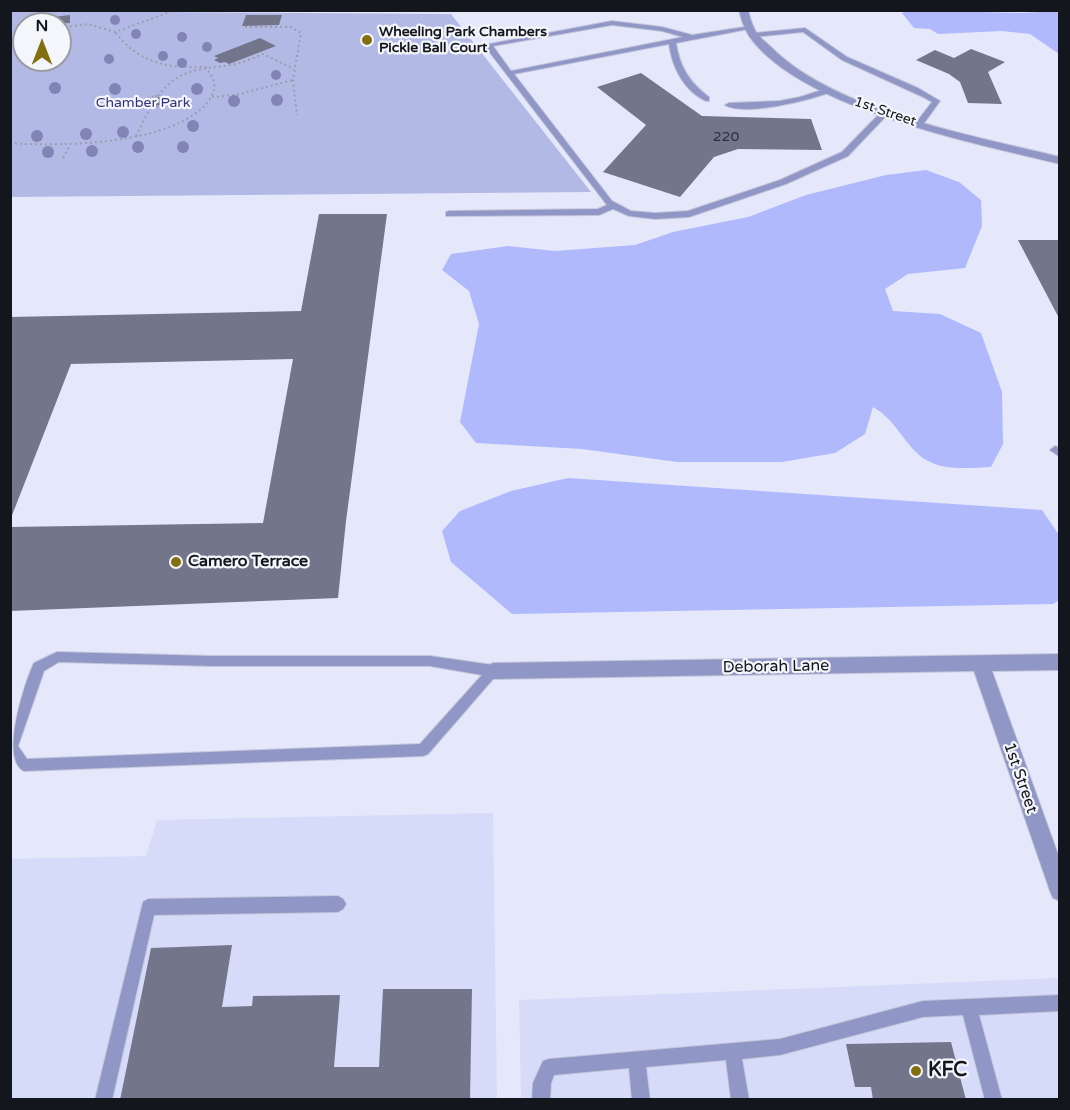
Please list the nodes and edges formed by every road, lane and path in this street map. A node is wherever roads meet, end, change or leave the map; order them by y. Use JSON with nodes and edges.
{"nodes":[{"id":1,"x":175,"y":10,"type":"edge"},
{"id":2,"x":743,"y":10,"type":"edge"},
{"id":3,"x":72,"y":25,"type":"edge"},
{"id":4,"x":245,"y":27,"type":"dead end"},
{"id":5,"x":752,"y":31,"type":"junction"},
{"id":6,"x":115,"y":32,"type":"junction"},
{"id":7,"x":692,"y":37,"type":"junction"},
{"id":8,"x":672,"y":41,"type":"junction"},
{"id":9,"x":205,"y":67,"type":"junction"},
{"id":10,"x":294,"y":69,"type":"junction"},
{"id":11,"x":510,"y":73,"type":"junction"},
{"id":12,"x":293,"y":80,"type":"junction"},
{"id":13,"x":828,"y":90,"type":"junction"},
{"id":14,"x":158,"y":96,"type":"junction"},
{"id":15,"x":212,"y":97,"type":"junction"},
{"id":16,"x":706,"y":99,"type":"dead end"},
{"id":17,"x":729,"y":105,"type":"dead end"},
{"id":18,"x":150,"y":108,"type":"junction"},
{"id":19,"x":885,"y":113,"type":"junction"},
{"id":20,"x":297,"y":115,"type":"dead end"},
{"id":21,"x":919,"y":124,"type":"junction"},
{"id":22,"x":136,"y":136,"type":"junction"},
{"id":23,"x":10,"y":143,"type":"edge"},
{"id":24,"x":71,"y":144,"type":"junction"},
{"id":25,"x":63,"y":158,"type":"dead end"},
{"id":26,"x":1059,"y":161,"type":"edge"},
{"id":27,"x":614,"y":206,"type":"junction"},
{"id":28,"x":449,"y":214,"type":"dead end"},
{"id":29,"x":1059,"y":662,"type":"edge"},
{"id":30,"x":981,"y":664,"type":"junction"},
{"id":31,"x":493,"y":671,"type":"junction"},
{"id":32,"x":17,"y":766,"type":"edge"},
{"id":33,"x":1059,"y":891,"type":"edge"},
{"id":34,"x":338,"y":904,"type":"dead end"},
{"id":35,"x":1059,"y":1003,"type":"edge"},
{"id":36,"x":969,"y":1006,"type":"junction"},
{"id":37,"x":733,"y":1051,"type":"junction"},
{"id":38,"x":638,"y":1059,"type":"junction"},
{"id":39,"x":103,"y":1100,"type":"edge"},
{"id":40,"x":541,"y":1100,"type":"edge"},
{"id":41,"x":641,"y":1100,"type":"edge"},
{"id":42,"x":740,"y":1100,"type":"edge"},
{"id":43,"x":994,"y":1100,"type":"edge"}],
"edges":[{"from":1,"to":6,"type":"path"},
{"from":2,"to":5,"type":"street","name":"1st Street"},
{"from":3,"to":6,"type":"path"},
{"from":4,"to":10,"type":"path"},
{"from":5,"to":7,"type":"lane"},
{"from":5,"to":13,"type":"street","name":"1st Street"},
{"from":5,"to":21,"type":"lane"},
{"from":6,"to":9,"type":"path"},
{"from":7,"to":8,"type":"lane"},
{"from":7,"to":11,"type":"lane"},
{"from":8,"to":11,"type":"lane"},
{"from":8,"to":16,"type":"lane"},
{"from":9,"to":10,"type":"path"},
{"from":9,"to":14,"type":"path"},
{"from":9,"to":15,"type":"path"},
{"from":10,"to":12,"type":"path"},
{"from":11,"to":27,"type":"lane"},
{"from":12,"to":15,"type":"path"},
{"from":12,"to":20,"type":"path"},
{"from":13,"to":17,"type":"lane"},
{"from":13,"to":19,"type":"street","name":"1st Street"},
{"from":14,"to":18,"type":"path"},
{"from":14,"to":18,"type":"path"},
{"from":15,"to":22,"type":"path"},
{"from":18,"to":22,"type":"path"},
{"from":19,"to":21,"type":"street","name":"1st Street"},
{"from":19,"to":27,"type":"lane"},
{"from":21,"to":26,"type":"street","name":"1st Street"},
{"from":22,"to":24,"type":"path"},
{"from":23,"to":24,"type":"path"},
{"from":24,"to":25,"type":"path"},
{"from":27,"to":28,"type":"lane"},
{"from":29,"to":30,"type":"street","name":"Deborah Lane"},
{"from":30,"to":31,"type":"street","name":"Deborah Lane"},
{"from":30,"to":33,"type":"street","name":"1st Street"},
{"from":31,"to":32,"type":"lane"},
{"from":31,"to":32,"type":"lane"},
{"from":34,"to":39,"type":"lane"},
{"from":35,"to":36,"type":"lane"},
{"from":36,"to":37,"type":"lane"},
{"from":36,"to":43,"type":"lane"},
{"from":37,"to":38,"type":"lane"},
{"from":37,"to":42,"type":"lane"},
{"from":38,"to":40,"type":"lane"},
{"from":38,"to":41,"type":"lane"}]}
